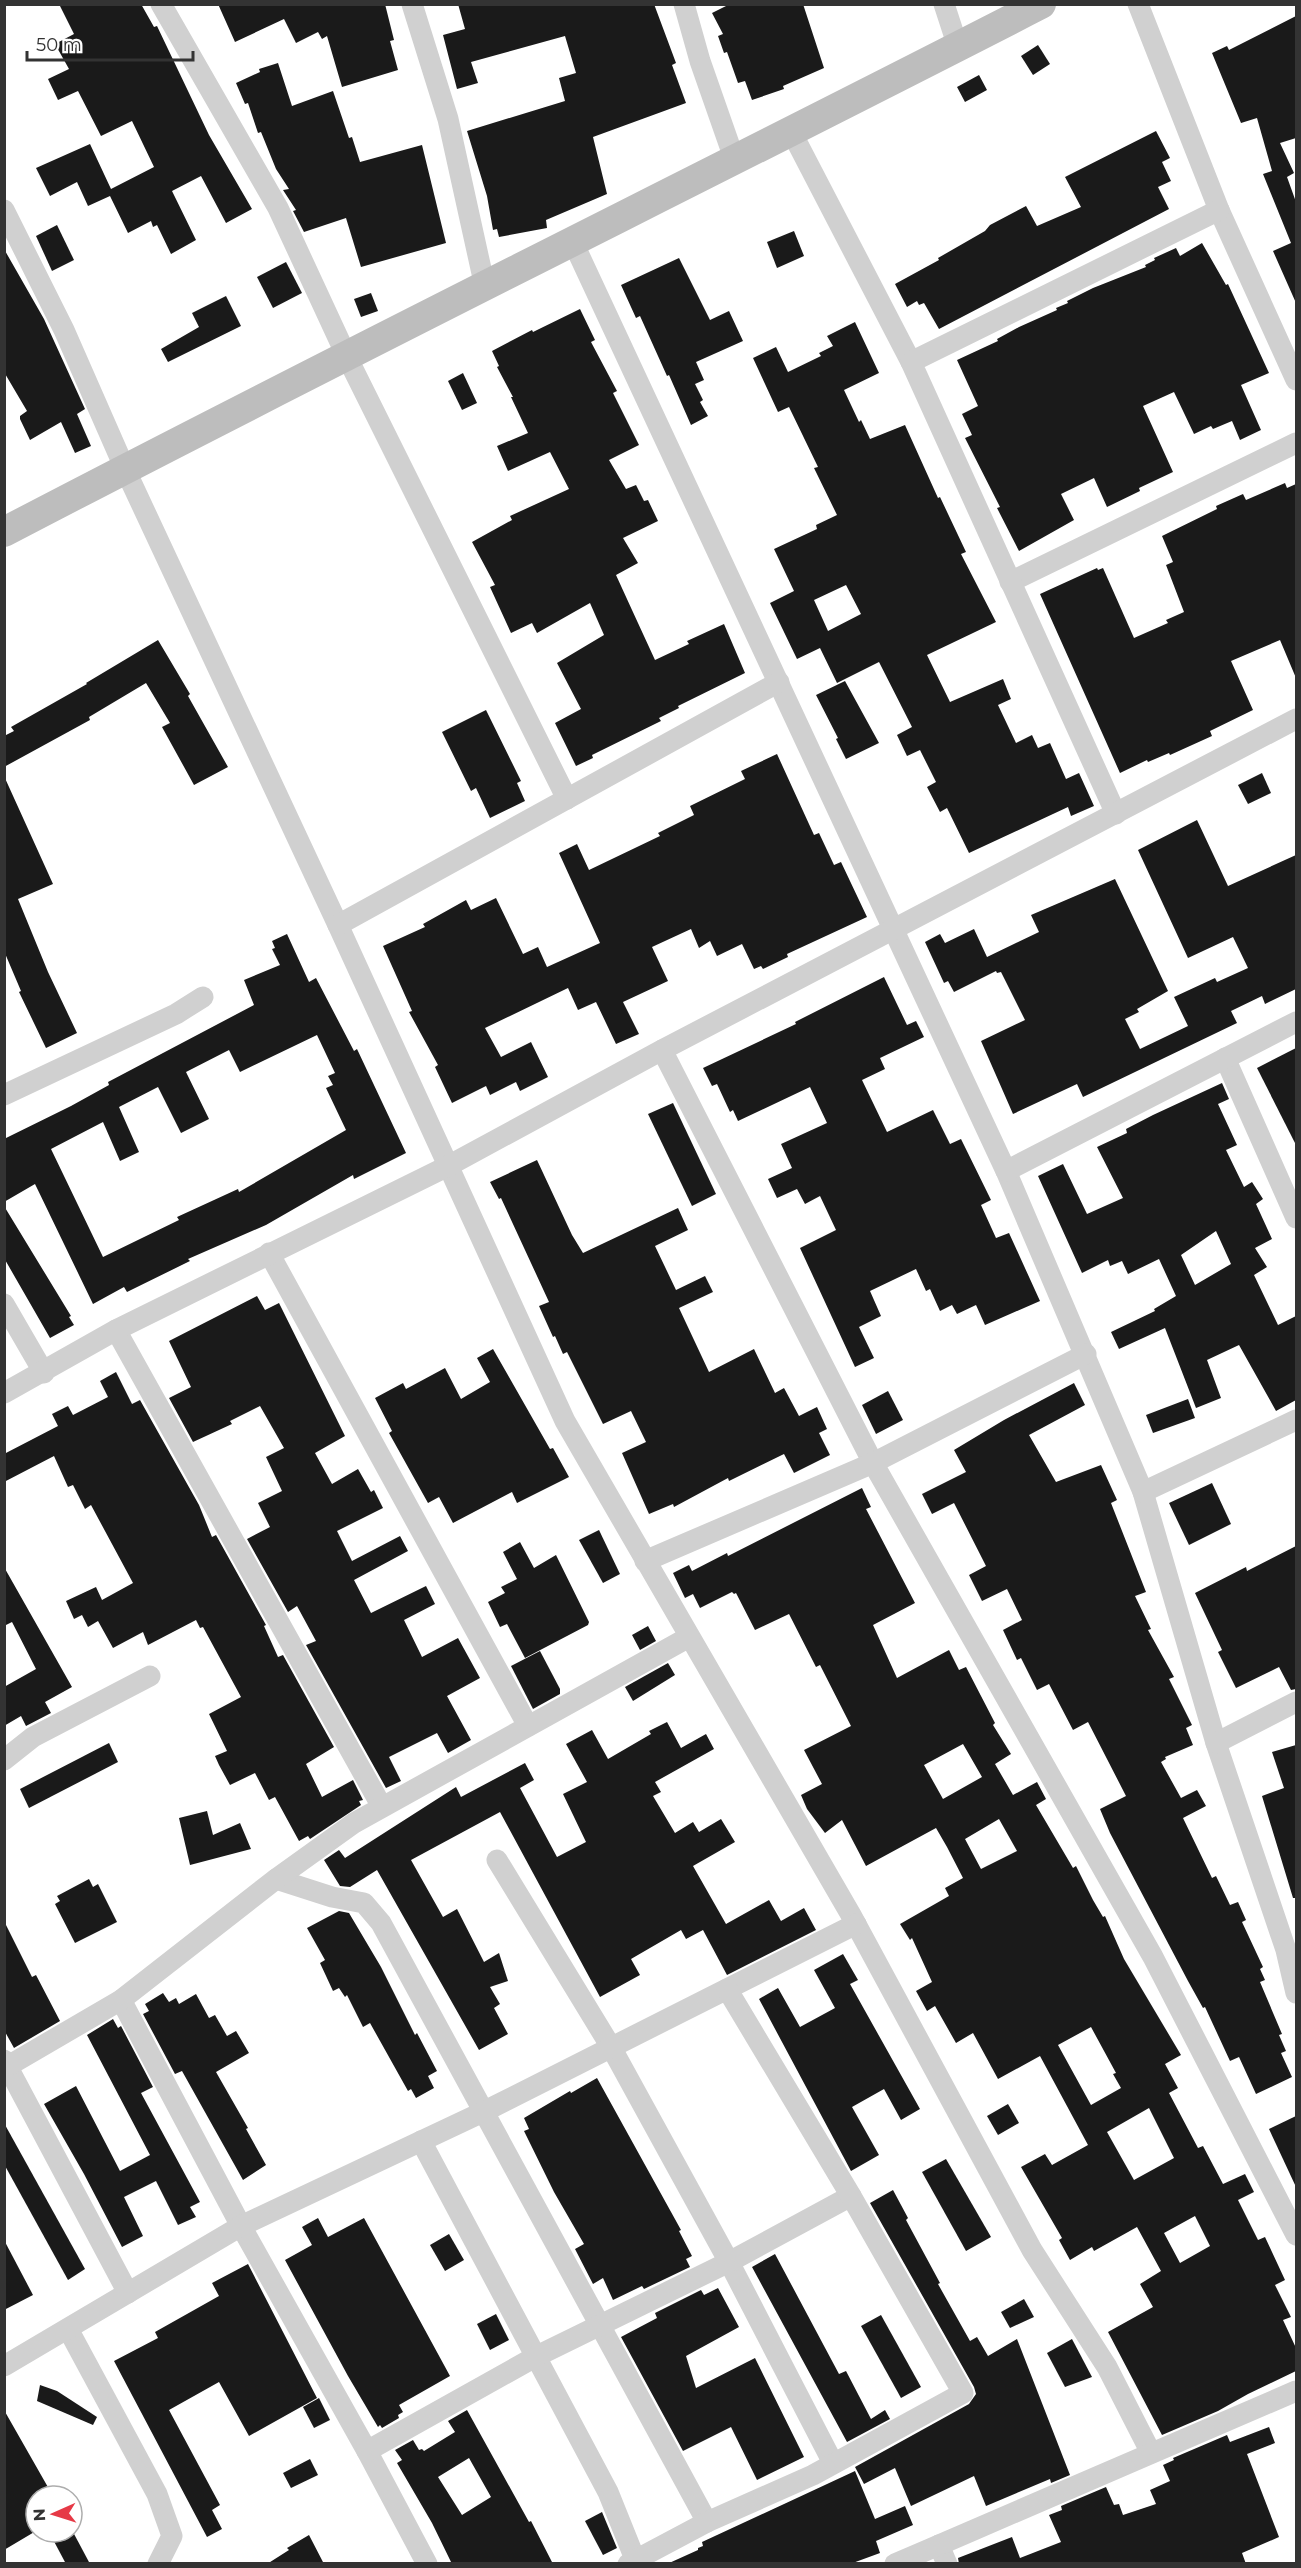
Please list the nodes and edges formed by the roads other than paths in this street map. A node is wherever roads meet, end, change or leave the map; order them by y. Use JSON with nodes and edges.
{"nodes":[{"id":1,"x":161,"y":4,"type":"edge"},
{"id":2,"x":412,"y":4,"type":"edge"},
{"id":3,"x":684,"y":4,"type":"edge"},
{"id":4,"x":944,"y":4,"type":"edge"},
{"id":5,"x":1041,"y":4,"type":"edge"},
{"id":6,"x":1138,"y":4,"type":"edge"},
{"id":7,"x":958,"y":47,"type":"junction"},
{"id":8,"x":791,"y":131,"type":"junction"},
{"id":9,"x":735,"y":161,"type":"junction"},
{"id":10,"x":4,"y":210,"type":"edge"},
{"id":11,"x":1219,"y":210,"type":"junction"},
{"id":12,"x":572,"y":240,"type":"junction"},
{"id":13,"x":13,"y":246,"type":"edge"},
{"id":14,"x":485,"y":287,"type":"junction"},
{"id":15,"x":347,"y":357,"type":"junction"},
{"id":16,"x":911,"y":362,"type":"junction"},
{"id":17,"x":1296,"y":380,"type":"edge"},
{"id":18,"x":1296,"y":443,"type":"edge"},
{"id":19,"x":125,"y":469,"type":"junction"},
{"id":20,"x":4,"y":532,"type":"edge"},
{"id":21,"x":1010,"y":582,"type":"junction"},
{"id":22,"x":779,"y":682,"type":"junction"},
{"id":23,"x":1296,"y":719,"type":"edge"},
{"id":24,"x":567,"y":799,"type":"junction"},
{"id":25,"x":1116,"y":814,"type":"junction"},
{"id":26,"x":338,"y":926,"type":"junction"},
{"id":27,"x":893,"y":930,"type":"junction"},
{"id":28,"x":203,"y":997,"type":"dead end"},
{"id":29,"x":1296,"y":1022,"type":"edge"},
{"id":30,"x":662,"y":1050,"type":"junction"},
{"id":31,"x":1225,"y":1058,"type":"junction"},
{"id":32,"x":4,"y":1095,"type":"edge"},
{"id":33,"x":448,"y":1167,"type":"junction"},
{"id":34,"x":1006,"y":1171,"type":"junction"},
{"id":35,"x":1296,"y":1218,"type":"edge"},
{"id":36,"x":269,"y":1253,"type":"junction"},
{"id":37,"x":4,"y":1304,"type":"edge"},
{"id":38,"x":116,"y":1330,"type":"junction"},
{"id":39,"x":1086,"y":1354,"type":"junction"},
{"id":40,"x":44,"y":1373,"type":"junction"},
{"id":41,"x":4,"y":1393,"type":"edge"},
{"id":42,"x":1296,"y":1420,"type":"edge"},
{"id":43,"x":873,"y":1463,"type":"junction"},
{"id":44,"x":1143,"y":1492,"type":"junction"},
{"id":45,"x":645,"y":1561,"type":"junction"},
{"id":46,"x":689,"y":1637,"type":"junction"},
{"id":47,"x":150,"y":1676,"type":"dead end"},
{"id":48,"x":1296,"y":1702,"type":"edge"},
{"id":49,"x":528,"y":1726,"type":"junction"},
{"id":50,"x":1216,"y":1743,"type":"junction"},
{"id":51,"x":4,"y":1760,"type":"edge"},
{"id":52,"x":382,"y":1807,"type":"junction"},
{"id":53,"x":496,"y":1860,"type":"dead end"},
{"id":54,"x":276,"y":1879,"type":"junction"},
{"id":55,"x":856,"y":1924,"type":"junction"},
{"id":56,"x":1291,"y":1947,"type":"edge"},
{"id":57,"x":727,"y":1989,"type":"junction"},
{"id":58,"x":1296,"y":1993,"type":"edge"},
{"id":59,"x":121,"y":2000,"type":"junction"},
{"id":60,"x":611,"y":2048,"type":"junction"},
{"id":61,"x":6,"y":2063,"type":"edge"},
{"id":62,"x":485,"y":2111,"type":"junction"},
{"id":63,"x":421,"y":2141,"type":"junction"},
{"id":64,"x":851,"y":2196,"type":"junction"},
{"id":65,"x":241,"y":2226,"type":"junction"},
{"id":66,"x":1296,"y":2235,"type":"edge"},
{"id":67,"x":729,"y":2262,"type":"junction"},
{"id":68,"x":128,"y":2293,"type":"junction"},
{"id":69,"x":598,"y":2326,"type":"junction"},
{"id":70,"x":68,"y":2329,"type":"junction"},
{"id":71,"x":535,"y":2357,"type":"junction"},
{"id":72,"x":5,"y":2364,"type":"edge"},
{"id":73,"x":1296,"y":2391,"type":"edge"},
{"id":74,"x":367,"y":2451,"type":"junction"},
{"id":75,"x":1151,"y":2453,"type":"junction"},
{"id":76,"x":833,"y":2463,"type":"junction"},
{"id":77,"x":707,"y":2522,"type":"junction"},
{"id":78,"x":943,"y":2554,"type":"edge"},
{"id":79,"x":633,"y":2562,"type":"edge"},
{"id":80,"x":158,"y":2564,"type":"edge"},
{"id":81,"x":427,"y":2564,"type":"edge"},
{"id":82,"x":895,"y":2564,"type":"edge"}],
"edges":[{"from":1,"to":15,"type":"street"},
{"from":2,"to":14,"type":"street"},
{"from":3,"to":9,"type":"street"},
{"from":4,"to":7,"type":"street"},
{"from":5,"to":7,"type":"street"},
{"from":6,"to":11,"type":"street"},
{"from":7,"to":8,"type":"street"},
{"from":8,"to":9,"type":"street"},
{"from":8,"to":16,"type":"street"},
{"from":9,"to":12,"type":"street"},
{"from":10,"to":13,"type":"street"},
{"from":11,"to":16,"type":"street"},
{"from":11,"to":17,"type":"street"},
{"from":12,"to":14,"type":"street"},
{"from":12,"to":22,"type":"street"},
{"from":13,"to":19,"type":"street"},
{"from":14,"to":15,"type":"street"},
{"from":15,"to":19,"type":"street"},
{"from":15,"to":24,"type":"street"},
{"from":16,"to":21,"type":"street"},
{"from":18,"to":21,"type":"street"},
{"from":19,"to":20,"type":"street"},
{"from":19,"to":26,"type":"street"},
{"from":21,"to":25,"type":"street"},
{"from":22,"to":24,"type":"street"},
{"from":22,"to":27,"type":"street"},
{"from":23,"to":25,"type":"street"},
{"from":24,"to":26,"type":"street"},
{"from":25,"to":27,"type":"street"},
{"from":26,"to":33,"type":"street"},
{"from":27,"to":30,"type":"street"},
{"from":27,"to":34,"type":"street"},
{"from":28,"to":32,"type":"street"},
{"from":29,"to":31,"type":"street"},
{"from":30,"to":33,"type":"street"},
{"from":30,"to":43,"type":"street"},
{"from":31,"to":34,"type":"street"},
{"from":31,"to":35,"type":"street"},
{"from":33,"to":36,"type":"street"},
{"from":33,"to":45,"type":"street"},
{"from":34,"to":39,"type":"street"},
{"from":36,"to":38,"type":"street"},
{"from":36,"to":49,"type":"street"},
{"from":37,"to":40,"type":"street"},
{"from":38,"to":40,"type":"street"},
{"from":38,"to":52,"type":"street"},
{"from":39,"to":43,"type":"street"},
{"from":39,"to":44,"type":"street"},
{"from":40,"to":41,"type":"street"},
{"from":42,"to":44,"type":"street"},
{"from":43,"to":45,"type":"street"},
{"from":43,"to":66,"type":"street"},
{"from":44,"to":50,"type":"street"},
{"from":45,"to":46,"type":"street"},
{"from":46,"to":49,"type":"street"},
{"from":46,"to":55,"type":"street"},
{"from":47,"to":51,"type":"street"},
{"from":48,"to":50,"type":"street"},
{"from":49,"to":52,"type":"street"},
{"from":50,"to":56,"type":"street"},
{"from":52,"to":54,"type":"street"},
{"from":53,"to":60,"type":"street"},
{"from":54,"to":59,"type":"street"},
{"from":54,"to":62,"type":"street"},
{"from":55,"to":57,"type":"street"},
{"from":55,"to":75,"type":"street"},
{"from":56,"to":58,"type":"street"},
{"from":57,"to":60,"type":"street"},
{"from":57,"to":64,"type":"street"},
{"from":59,"to":61,"type":"street"},
{"from":59,"to":65,"type":"street"},
{"from":60,"to":62,"type":"street"},
{"from":60,"to":67,"type":"street"},
{"from":61,"to":68,"type":"street"},
{"from":62,"to":63,"type":"street"},
{"from":62,"to":69,"type":"street"},
{"from":63,"to":65,"type":"street"},
{"from":63,"to":71,"type":"street"},
{"from":64,"to":67,"type":"street"},
{"from":64,"to":76,"type":"street"},
{"from":65,"to":68,"type":"street"},
{"from":65,"to":74,"type":"street"},
{"from":67,"to":69,"type":"street"},
{"from":67,"to":76,"type":"street"},
{"from":68,"to":70,"type":"street"},
{"from":69,"to":71,"type":"street"},
{"from":69,"to":77,"type":"street"},
{"from":70,"to":72,"type":"street"},
{"from":70,"to":80,"type":"street"},
{"from":71,"to":74,"type":"street"},
{"from":71,"to":79,"type":"street"},
{"from":73,"to":75,"type":"street"},
{"from":74,"to":81,"type":"street"},
{"from":75,"to":78,"type":"street"},
{"from":76,"to":77,"type":"street"},
{"from":77,"to":79,"type":"street"},
{"from":78,"to":82,"type":"street"}]}
